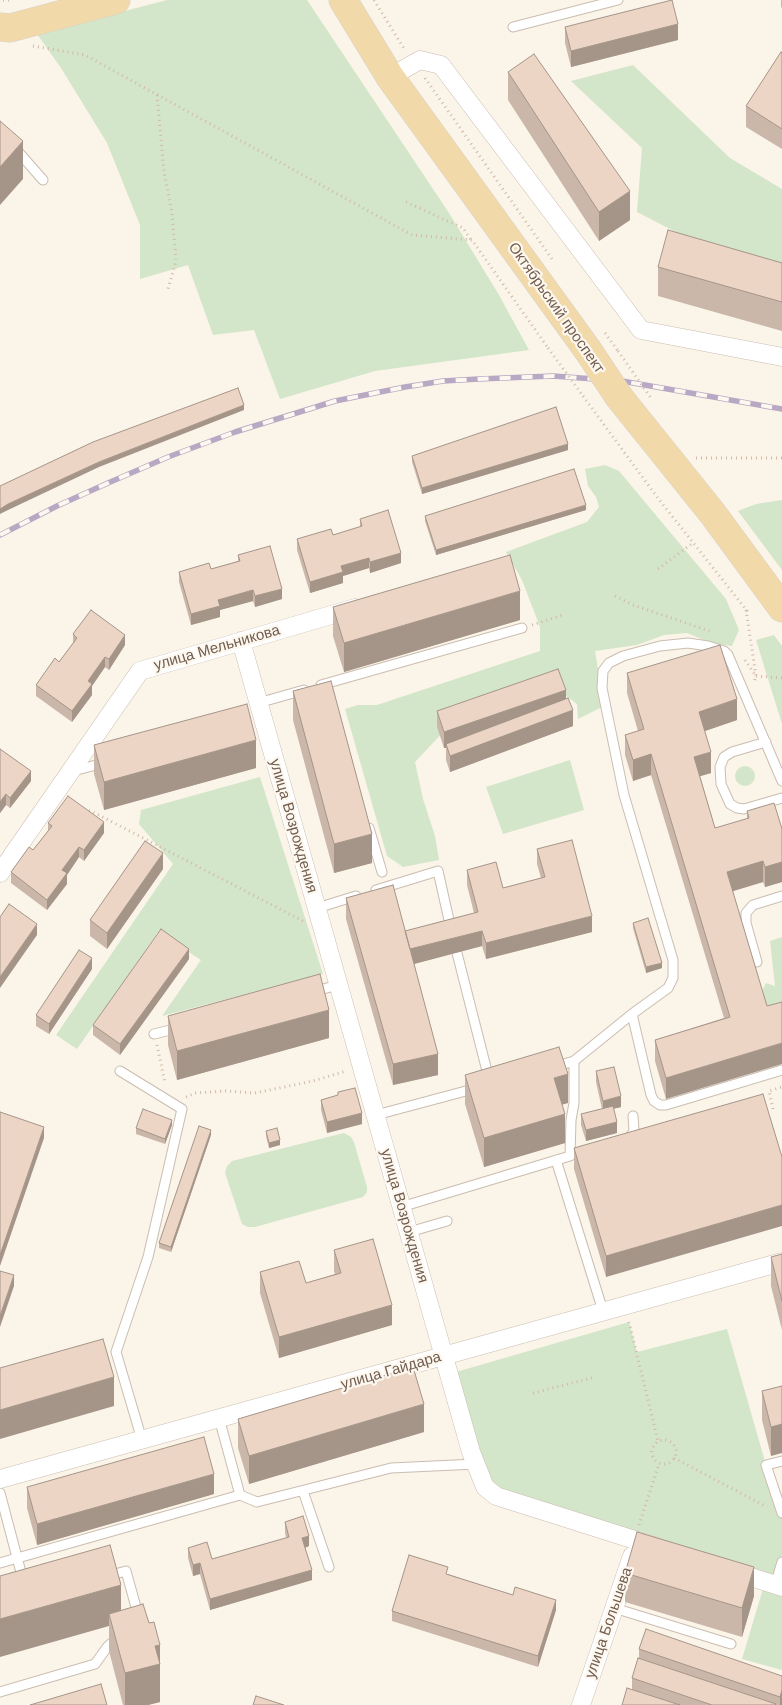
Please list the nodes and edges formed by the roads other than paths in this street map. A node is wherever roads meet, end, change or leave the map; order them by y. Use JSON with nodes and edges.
{"nodes":[{"id":1,"x":116,"y":0,"type":"edge"},
{"id":2,"x":342,"y":0,"type":"edge"},
{"id":3,"x":618,"y":0,"type":"edge"},
{"id":4,"x":0,"y":27,"type":"edge"},
{"id":5,"x":513,"y":27,"type":"dead end"},
{"id":6,"x":390,"y":77,"type":"junction"},
{"id":7,"x":0,"y":130,"type":"edge"},
{"id":8,"x":43,"y":180,"type":"dead end"},
{"id":9,"x":782,"y":357,"type":"edge"},
{"id":10,"x":374,"y":603,"type":"edge"},
{"id":11,"x":782,"y":608,"type":"edge"},
{"id":12,"x":522,"y":628,"type":"road end"},
{"id":13,"x":241,"y":641,"type":"junction"},
{"id":14,"x":327,"y":684,"type":"junction"},
{"id":15,"x":330,"y":693,"type":"edge"},
{"id":16,"x":258,"y":715,"type":"junction"},
{"id":17,"x":766,"y":742,"type":"junction"},
{"id":18,"x":109,"y":762,"type":"edge"},
{"id":19,"x":70,"y":772,"type":"junction"},
{"id":20,"x":782,"y":781,"type":"edge"},
{"id":21,"x":782,"y":798,"type":"edge"},
{"id":22,"x":366,"y":815,"type":"edge"},
{"id":23,"x":382,"y":872,"type":"dead end"},
{"id":24,"x":0,"y":874,"type":"edge"},
{"id":25,"x":782,"y":896,"type":"edge"},
{"id":26,"x":317,"y":908,"type":"junction"},
{"id":27,"x":452,"y":934,"type":"edge"},
{"id":28,"x":456,"y":953,"type":"dead end"},
{"id":29,"x":757,"y":962,"type":"dead end"},
{"id":30,"x":338,"y":985,"type":"junction"},
{"id":31,"x":302,"y":994,"type":"edge"},
{"id":32,"x":632,"y":1014,"type":"junction"},
{"id":33,"x":191,"y":1024,"type":"edge"},
{"id":34,"x":154,"y":1034,"type":"road end"},
{"id":35,"x":574,"y":1061,"type":"junction"},
{"id":36,"x":549,"y":1068,"type":"edge"},
{"id":37,"x":782,"y":1070,"type":"edge"},
{"id":38,"x":120,"y":1071,"type":"dead end"},
{"id":39,"x":376,"y":1115,"type":"junction"},
{"id":40,"x":633,"y":1116,"type":"dead end"},
{"id":41,"x":620,"y":1142,"type":"edge"},
{"id":42,"x":556,"y":1160,"type":"junction"},
{"id":43,"x":401,"y":1207,"type":"junction"},
{"id":44,"x":447,"y":1221,"type":"dead end"},
{"id":45,"x":409,"y":1232,"type":"junction"},
{"id":46,"x":782,"y":1262,"type":"edge"},
{"id":47,"x":603,"y":1312,"type":"junction"},
{"id":48,"x":116,"y":1352,"type":"junction"},
{"id":49,"x":106,"y":1354,"type":"edge"},
{"id":50,"x":444,"y":1356,"type":"junction"},
{"id":51,"x":219,"y":1418,"type":"junction"},
{"id":52,"x":142,"y":1440,"type":"junction"},
{"id":53,"x":782,"y":1461,"type":"edge"},
{"id":54,"x":476,"y":1464,"type":"junction"},
{"id":55,"x":0,"y":1480,"type":"edge"},
{"id":56,"x":303,"y":1491,"type":"junction"},
{"id":57,"x":0,"y":1493,"type":"edge"},
{"id":58,"x":240,"y":1495,"type":"junction"},
{"id":59,"x":778,"y":1512,"type":"edge"},
{"id":60,"x":636,"y":1541,"type":"junction"},
{"id":61,"x":673,"y":1553,"type":"edge"},
{"id":62,"x":17,"y":1558,"type":"junction"},
{"id":63,"x":782,"y":1562,"type":"edge"},
{"id":64,"x":0,"y":1563,"type":"edge"},
{"id":65,"x":329,"y":1567,"type":"dead end"},
{"id":66,"x":719,"y":1567,"type":"edge"},
{"id":67,"x":99,"y":1579,"type":"edge"},
{"id":68,"x":778,"y":1586,"type":"edge"},
{"id":69,"x":27,"y":1591,"type":"edge"},
{"id":70,"x":614,"y":1608,"type":"junction"},
{"id":71,"x":731,"y":1644,"type":"dead end"},
{"id":72,"x":0,"y":1692,"type":"edge"},
{"id":73,"x":581,"y":1705,"type":"edge"}],
"edges":[{"from":1,"to":4,"type":"main road"},
{"from":2,"to":6,"type":"main road","name":"Октябрьский проспект"},
{"from":3,"to":5,"type":"lane"},
{"from":6,"to":9,"type":"street"},
{"from":6,"to":11,"type":"main road","name":"Октябрьский проспект","bridge":true},
{"from":7,"to":8,"type":"lane"},
{"from":10,"to":13,"type":"street","name":"улица Мельникова"},
{"from":12,"to":14,"type":"lane"},
{"from":13,"to":16,"type":"street","name":"улица Возрождения"},
{"from":13,"to":19,"type":"street","name":"улица Мельникова"},
{"from":14,"to":15,"type":"lane"},
{"from":14,"to":16,"type":"lane"},
{"from":16,"to":26,"type":"street","name":"улица Возрождения"},
{"from":17,"to":20,"type":"lane"},
{"from":17,"to":21,"type":"lane"},
{"from":17,"to":32,"type":"lane"},
{"from":18,"to":19,"type":"lane"},
{"from":19,"to":24,"type":"street","name":"улица Мельникова"},
{"from":22,"to":23,"type":"lane"},
{"from":25,"to":29,"type":"lane"},
{"from":26,"to":27,"type":"lane"},
{"from":26,"to":30,"type":"street","name":"улица Возрождения"},
{"from":28,"to":39,"type":"lane"},
{"from":30,"to":31,"type":"lane"},
{"from":30,"to":39,"type":"street","name":"улица Возрождения"},
{"from":32,"to":35,"type":"lane"},
{"from":32,"to":37,"type":"lane"},
{"from":33,"to":34,"type":"lane"},
{"from":35,"to":36,"type":"lane"},
{"from":35,"to":42,"type":"lane"},
{"from":38,"to":48,"type":"lane"},
{"from":39,"to":43,"type":"street","name":"улица Возрождения"},
{"from":40,"to":41,"type":"lane"},
{"from":42,"to":43,"type":"lane"},
{"from":42,"to":47,"type":"lane"},
{"from":43,"to":45,"type":"street","name":"улица Возрождения"},
{"from":44,"to":45,"type":"lane"},
{"from":45,"to":50,"type":"street","name":"улица Возрождения"},
{"from":46,"to":47,"type":"street","name":"улица Гайдара"},
{"from":47,"to":50,"type":"street","name":"улица Гайдара"},
{"from":48,"to":49,"type":"lane"},
{"from":48,"to":52,"type":"lane"},
{"from":50,"to":51,"type":"street","name":"улица Гайдара"},
{"from":50,"to":54,"type":"street","name":"улица Возрождения"},
{"from":51,"to":52,"type":"street","name":"улица Гайдара"},
{"from":51,"to":58,"type":"lane"},
{"from":52,"to":55,"type":"street","name":"улица Гайдара"},
{"from":53,"to":59,"type":"lane"},
{"from":54,"to":56,"type":"lane"},
{"from":54,"to":60,"type":"street","name":"улица Возрождения"},
{"from":56,"to":58,"type":"lane"},
{"from":56,"to":65,"type":"lane"},
{"from":57,"to":62,"type":"lane"},
{"from":58,"to":62,"type":"lane"},
{"from":60,"to":61,"type":"street","name":"улица Возрождения"},
{"from":60,"to":70,"type":"street","name":"улица Большева"},
{"from":62,"to":64,"type":"lane"},
{"from":62,"to":69,"type":"lane"},
{"from":63,"to":68,"type":"lane"},
{"from":66,"to":68,"type":"street"},
{"from":67,"to":72,"type":"lane"},
{"from":70,"to":71,"type":"lane"},
{"from":70,"to":73,"type":"street","name":"улица Большева"}]}
